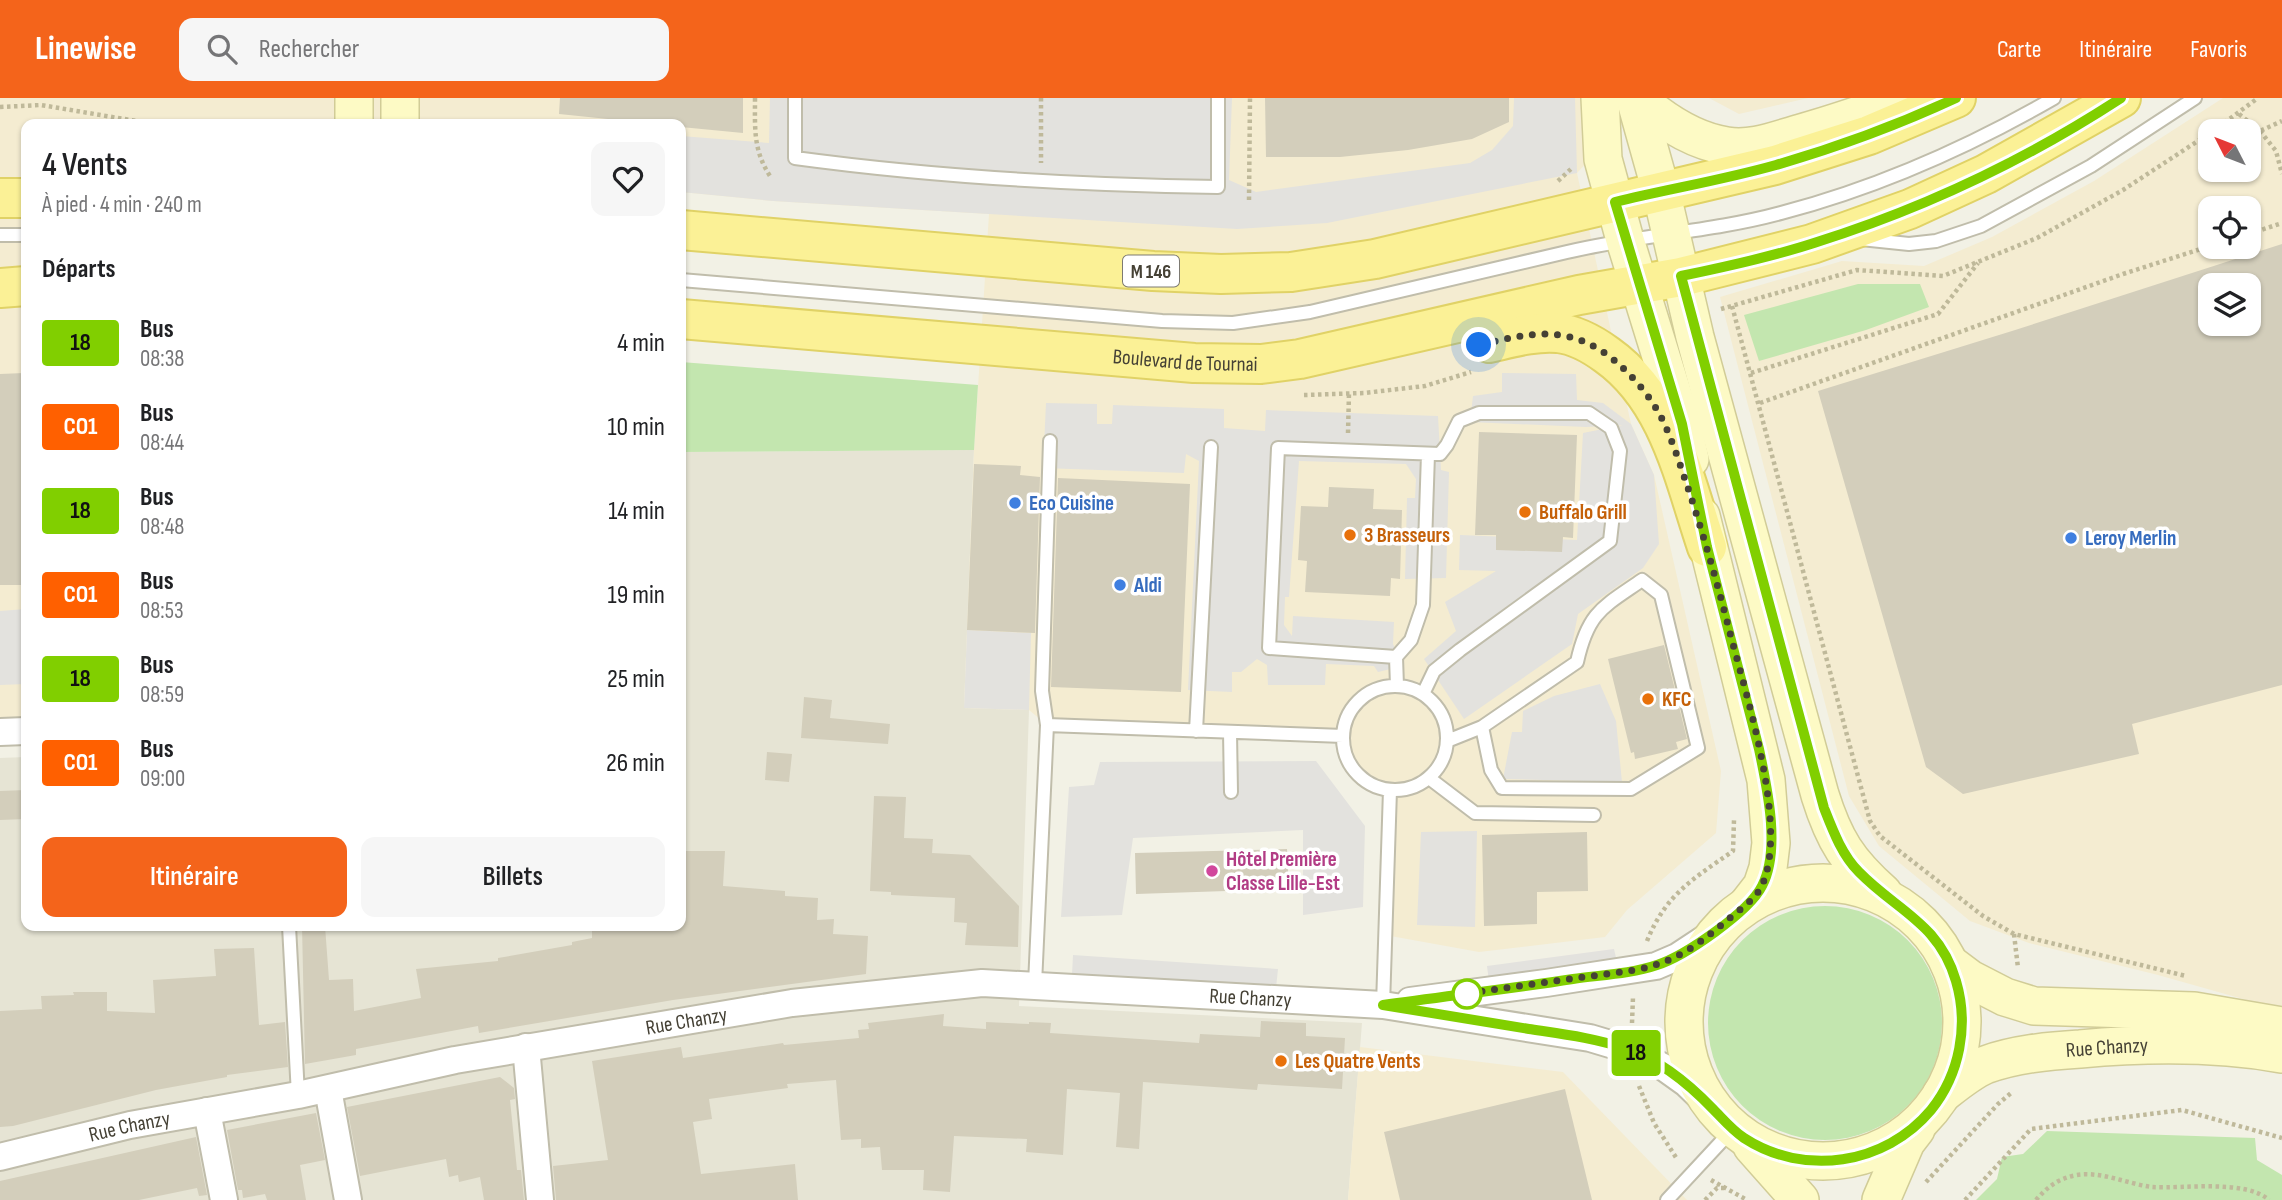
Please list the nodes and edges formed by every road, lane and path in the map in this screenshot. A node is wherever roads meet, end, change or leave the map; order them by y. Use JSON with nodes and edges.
{"nodes":[{"id":1,"x":354,"y":98,"type":"edge"},
{"id":2,"x":400,"y":98,"type":"edge"},
{"id":3,"x":755,"y":98,"type":"edge"},
{"id":4,"x":795,"y":98,"type":"edge"},
{"id":5,"x":1041,"y":98,"type":"edge"},
{"id":6,"x":1218,"y":98,"type":"edge"},
{"id":7,"x":1250,"y":98,"type":"edge"},
{"id":8,"x":1600,"y":98,"type":"edge"},
{"id":9,"x":1636,"y":98,"type":"edge"},
{"id":10,"x":1909,"y":98,"type":"edge"},
{"id":11,"x":1956,"y":98,"type":"edge"},
{"id":12,"x":2054,"y":98,"type":"edge"},
{"id":13,"x":2121,"y":98,"type":"edge"},
{"id":14,"x":2195,"y":98,"type":"edge"},
{"id":15,"x":2258,"y":98,"type":"edge"},
{"id":16,"x":0,"y":107,"type":"edge"},
{"id":17,"x":2239,"y":114,"type":"junction"},
{"id":18,"x":124,"y":119,"type":"edge"},
{"id":19,"x":354,"y":119,"type":"edge"},
{"id":20,"x":400,"y":119,"type":"edge"},
{"id":21,"x":2231,"y":119,"type":"edge"},
{"id":22,"x":2245,"y":119,"type":"edge"},
{"id":23,"x":2282,"y":121,"type":"edge"},
{"id":24,"x":2261,"y":131,"type":"edge"},
{"id":25,"x":2261,"y":132,"type":"edge"},
{"id":26,"x":1041,"y":163,"type":"dead end"},
{"id":27,"x":2282,"y":174,"type":"edge"},
{"id":28,"x":770,"y":176,"type":"dead end"},
{"id":29,"x":1661,"y":191,"type":"junction"},
{"id":30,"x":0,"y":198,"type":"edge"},
{"id":31,"x":21,"y":198,"type":"edge"},
{"id":32,"x":1249,"y":200,"type":"dead end"},
{"id":33,"x":1615,"y":202,"type":"junction"},
{"id":34,"x":2282,"y":223,"type":"edge"},
{"id":35,"x":686,"y":230,"type":"edge"},
{"id":36,"x":2261,"y":230,"type":"edge"},
{"id":37,"x":21,"y":234,"type":"edge"},
{"id":38,"x":1671,"y":234,"type":"junction"},
{"id":39,"x":0,"y":235,"type":"edge"},
{"id":40,"x":1837,"y":236,"type":"junction"},
{"id":41,"x":1625,"y":240,"type":"junction"},
{"id":42,"x":2198,"y":250,"type":"edge"},
{"id":43,"x":1980,"y":261,"type":"dead end"},
{"id":44,"x":1681,"y":276,"type":"junction"},
{"id":45,"x":686,"y":280,"type":"edge"},
{"id":46,"x":1640,"y":284,"type":"junction"},
{"id":47,"x":21,"y":286,"type":"edge"},
{"id":48,"x":0,"y":288,"type":"edge"},
{"id":49,"x":1732,"y":306,"type":"dead end"},
{"id":50,"x":686,"y":319,"type":"edge"},
{"id":51,"x":1261,"y":364,"type":"junction"},
{"id":52,"x":1751,"y":373,"type":"junction"},
{"id":53,"x":1349,"y":393,"type":"dead end"},
{"id":54,"x":1760,"y":403,"type":"junction"},
{"id":55,"x":1050,"y":441,"type":"dead end"},
{"id":56,"x":1211,"y":447,"type":"dead end"},
{"id":57,"x":1346,"y":451,"type":"junction"},
{"id":58,"x":1428,"y":454,"type":"junction"},
{"id":59,"x":1707,"y":547,"type":"junction"},
{"id":60,"x":1396,"y":657,"type":"junction"},
{"id":61,"x":1397,"y":686,"type":"junction"},
{"id":62,"x":1423,"y":694,"type":"junction"},
{"id":63,"x":1047,"y":725,"type":"junction"},
{"id":64,"x":1482,"y":727,"type":"junction"},
{"id":65,"x":21,"y":731,"type":"edge"},
{"id":66,"x":1196,"y":731,"type":"junction"},
{"id":67,"x":0,"y":732,"type":"edge"},
{"id":68,"x":1230,"y":732,"type":"junction"},
{"id":69,"x":1343,"y":736,"type":"junction"},
{"id":70,"x":1447,"y":741,"type":"junction"},
{"id":71,"x":1429,"y":778,"type":"junction"},
{"id":72,"x":1390,"y":790,"type":"junction"},
{"id":73,"x":1231,"y":792,"type":"dead end"},
{"id":74,"x":1594,"y":814,"type":"dead end"},
{"id":75,"x":1889,"y":899,"type":"junction"},
{"id":76,"x":1748,"y":904,"type":"junction"},
{"id":77,"x":1718,"y":930,"type":"junction"},
{"id":78,"x":289,"y":931,"type":"edge"},
{"id":79,"x":1950,"y":964,"type":"junction"},
{"id":80,"x":2194,"y":978,"type":"dead end"},
{"id":81,"x":1035,"y":984,"type":"junction"},
{"id":82,"x":1383,"y":1005,"type":"junction"},
{"id":83,"x":2282,"y":1026,"type":"edge"},
{"id":84,"x":526,"y":1047,"type":"junction"},
{"id":85,"x":2282,"y":1054,"type":"edge"},
{"id":86,"x":328,"y":1089,"type":"junction"},
{"id":87,"x":2014,"y":1091,"type":"dead end"},
{"id":88,"x":298,"y":1095,"type":"junction"},
{"id":89,"x":1932,"y":1107,"type":"junction"},
{"id":90,"x":207,"y":1111,"type":"junction"},
{"id":91,"x":1730,"y":1125,"type":"junction"},
{"id":92,"x":2282,"y":1138,"type":"edge"},
{"id":93,"x":0,"y":1157,"type":"edge"},
{"id":94,"x":1920,"y":1188,"type":"dead end"},
{"id":95,"x":224,"y":1200,"type":"edge"},
{"id":96,"x":348,"y":1200,"type":"edge"},
{"id":97,"x":540,"y":1200,"type":"edge"},
{"id":98,"x":1667,"y":1200,"type":"edge"},
{"id":99,"x":1705,"y":1200,"type":"edge"},
{"id":100,"x":1747,"y":1200,"type":"edge"},
{"id":101,"x":1800,"y":1200,"type":"edge"},
{"id":102,"x":1881,"y":1200,"type":"edge"},
{"id":103,"x":1965,"y":1200,"type":"edge"},
{"id":104,"x":2036,"y":1200,"type":"edge"},
{"id":105,"x":2269,"y":1200,"type":"edge"}],
"edges":[{"from":1,"to":19,"type":"main road"},
{"from":2,"to":20,"type":"main road"},
{"from":3,"to":28,"type":"path"},
{"from":4,"to":6,"type":"lane"},
{"from":5,"to":26,"type":"path"},
{"from":7,"to":32,"type":"path"},
{"from":8,"to":33,"type":"main road"},
{"from":9,"to":10,"type":"main road"},
{"from":9,"to":29,"type":"main road"},
{"from":11,"to":29,"type":"main road"},
{"from":12,"to":38,"type":"lane"},
{"from":13,"to":40,"type":"main road","name":"Boulevard de Tournai"},
{"from":14,"to":40,"type":"lane"},
{"from":15,"to":17,"type":"path"},
{"from":16,"to":18,"type":"path"},
{"from":17,"to":21,"type":"path"},
{"from":17,"to":22,"type":"path"},
{"from":23,"to":24,"type":"path"},
{"from":25,"to":27,"type":"path"},
{"from":29,"to":33,"type":"main road"},
{"from":29,"to":38,"type":"main road"},
{"from":30,"to":31,"type":"main road"},
{"from":33,"to":35,"type":"main road","number":"M 146"},
{"from":33,"to":41,"type":"main road"},
{"from":34,"to":36,"type":"path"},
{"from":37,"to":39,"type":"lane"},
{"from":38,"to":41,"type":"lane"},
{"from":38,"to":44,"type":"main road"},
{"from":40,"to":44,"type":"main road","name":"Boulevard de Tournai"},
{"from":41,"to":45,"type":"lane"},
{"from":41,"to":46,"type":"main road"},
{"from":42,"to":54,"type":"path"},
{"from":43,"to":52,"type":"path"},
{"from":44,"to":46,"type":"main road","name":"Boulevard de Tournai"},
{"from":44,"to":75,"type":"main road"},
{"from":46,"to":51,"type":"main road","name":"Boulevard de Tournai"},
{"from":46,"to":59,"type":"main road"},
{"from":47,"to":48,"type":"main road"},
{"from":49,"to":52,"type":"path"},
{"from":50,"to":51,"type":"main road","name":"Boulevard de Tournai"},
{"from":51,"to":59,"type":"main road"},
{"from":52,"to":54,"type":"path"},
{"from":53,"to":57,"type":"path"},
{"from":54,"to":80,"type":"path"},
{"from":55,"to":63,"type":"lane"},
{"from":56,"to":66,"type":"lane"},
{"from":57,"to":58,"type":"lane"},
{"from":57,"to":60,"type":"lane"},
{"from":58,"to":60,"type":"lane"},
{"from":58,"to":62,"type":"lane"},
{"from":59,"to":76,"type":"main road"},
{"from":60,"to":61,"type":"lane"},
{"from":61,"to":62,"type":"lane"},
{"from":61,"to":69,"type":"lane"},
{"from":62,"to":70,"type":"lane"},
{"from":63,"to":66,"type":"lane"},
{"from":63,"to":81,"type":"lane"},
{"from":64,"to":64,"type":"lane"},
{"from":64,"to":70,"type":"lane"},
{"from":65,"to":67,"type":"street"},
{"from":66,"to":68,"type":"lane"},
{"from":68,"to":69,"type":"lane"},
{"from":68,"to":73,"type":"lane"},
{"from":69,"to":72,"type":"lane"},
{"from":70,"to":71,"type":"lane"},
{"from":71,"to":72,"type":"lane"},
{"from":71,"to":74,"type":"lane"},
{"from":72,"to":82,"type":"lane"},
{"from":75,"to":76,"type":"main road"},
{"from":75,"to":79,"type":"main road"},
{"from":76,"to":77,"type":"main road"},
{"from":77,"to":82,"type":"street","name":"Rue Chanzy"},
{"from":77,"to":91,"type":"main road"},
{"from":78,"to":88,"type":"lane"},
{"from":79,"to":83,"type":"main road","name":"Rue Chanzy"},
{"from":79,"to":89,"type":"main road"},
{"from":81,"to":82,"type":"street","name":"Rue Chanzy"},
{"from":81,"to":84,"type":"street","name":"Rue Chanzy"},
{"from":82,"to":91,"type":"street","name":"Rue Chanzy"},
{"from":84,"to":86,"type":"street","name":"Rue Chanzy"},
{"from":84,"to":97,"type":"street"},
{"from":85,"to":89,"type":"main road","name":"Rue Chanzy"},
{"from":86,"to":88,"type":"street","name":"Rue Chanzy"},
{"from":86,"to":96,"type":"street"},
{"from":87,"to":94,"type":"path"},
{"from":88,"to":90,"type":"street","name":"Rue Chanzy"},
{"from":89,"to":91,"type":"main road","name":"Rue Chanzy"},
{"from":89,"to":102,"type":"main road"},
{"from":90,"to":93,"type":"street","name":"Rue Chanzy"},
{"from":90,"to":95,"type":"street"},
{"from":91,"to":98,"type":"lane"},
{"from":91,"to":101,"type":"main road"},
{"from":92,"to":103,"type":"path"},
{"from":99,"to":100,"type":"path"},
{"from":104,"to":105,"type":"path"}]}
